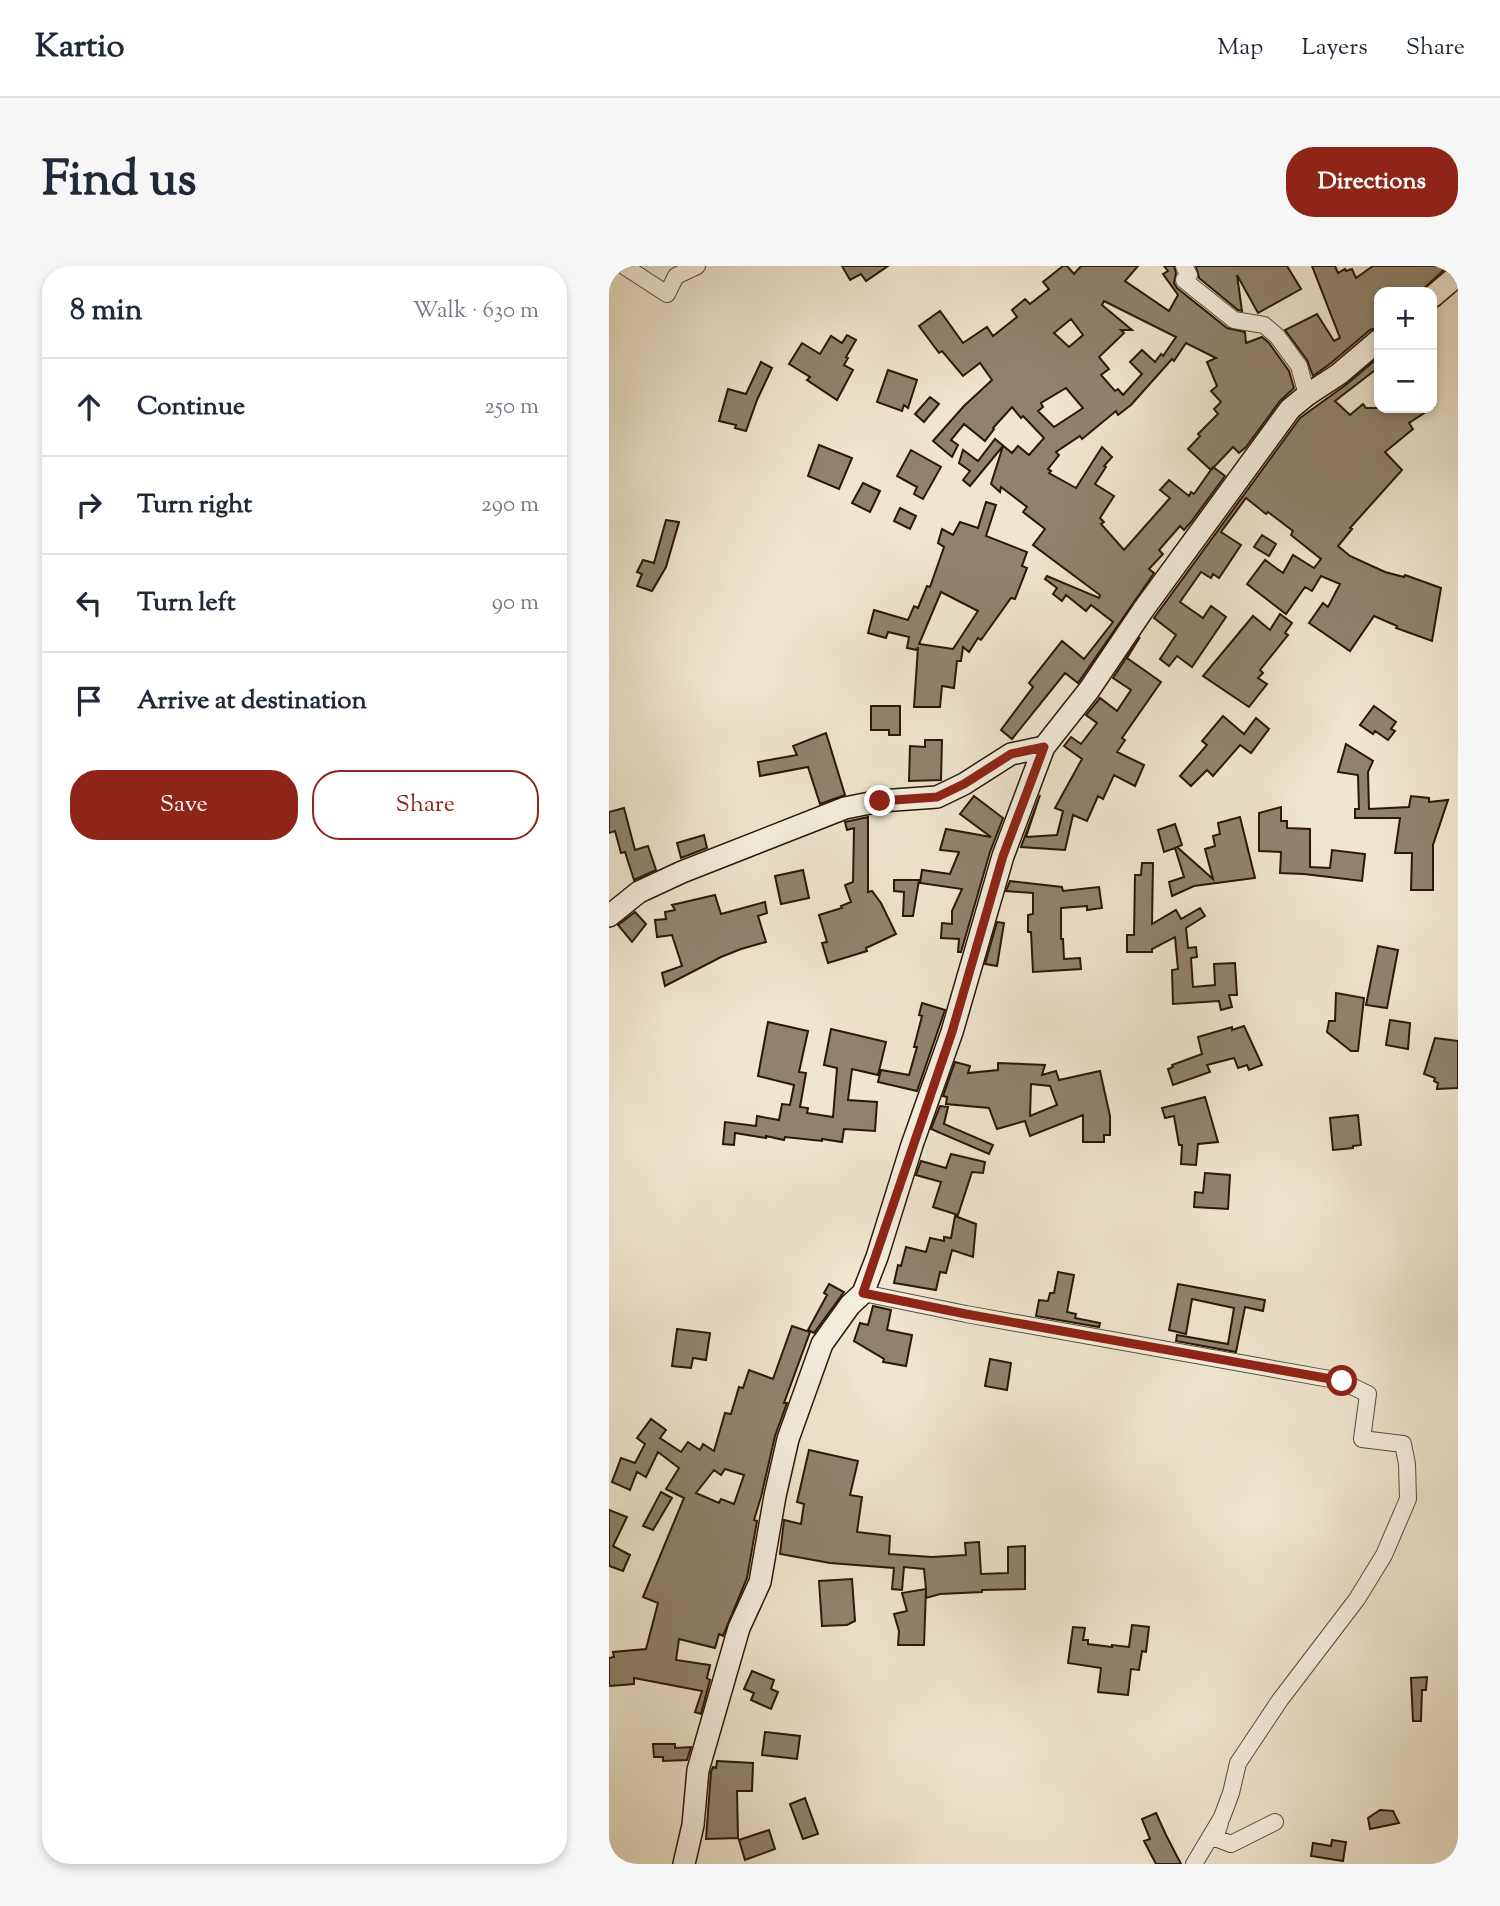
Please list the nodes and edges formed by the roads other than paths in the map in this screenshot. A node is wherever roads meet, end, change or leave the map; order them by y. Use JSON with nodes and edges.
{"nodes":[{"id":1,"x":624,"y":266,"type":"edge"},
{"id":2,"x":697,"y":266,"type":"edge"},
{"id":3,"x":1184,"y":266,"type":"edge"},
{"id":4,"x":1458,"y":275,"type":"edge"},
{"id":5,"x":1437,"y":293,"type":"edge"},
{"id":6,"x":1374,"y":344,"type":"edge"},
{"id":7,"x":1307,"y":395,"type":"junction"},
{"id":8,"x":1044,"y":747,"type":"junction"},
{"id":9,"x":609,"y":916,"type":"edge"},
{"id":10,"x":863,"y":1293,"type":"junction"},
{"id":11,"x":1222,"y":1817,"type":"junction"},
{"id":12,"x":1275,"y":1822,"type":"dead end"},
{"id":13,"x":684,"y":1864,"type":"edge"},
{"id":14,"x":1193,"y":1864,"type":"edge"}],
"edges":[{"from":1,"to":2,"type":"street"},
{"from":3,"to":7,"type":"street"},
{"from":4,"to":5,"type":"street"},
{"from":6,"to":7,"type":"street"},
{"from":7,"to":8,"type":"street"},
{"from":8,"to":9,"type":"street"},
{"from":8,"to":10,"type":"street"},
{"from":10,"to":11,"type":"street"},
{"from":10,"to":13,"type":"street"},
{"from":11,"to":12,"type":"street"},
{"from":11,"to":14,"type":"street"}]}
